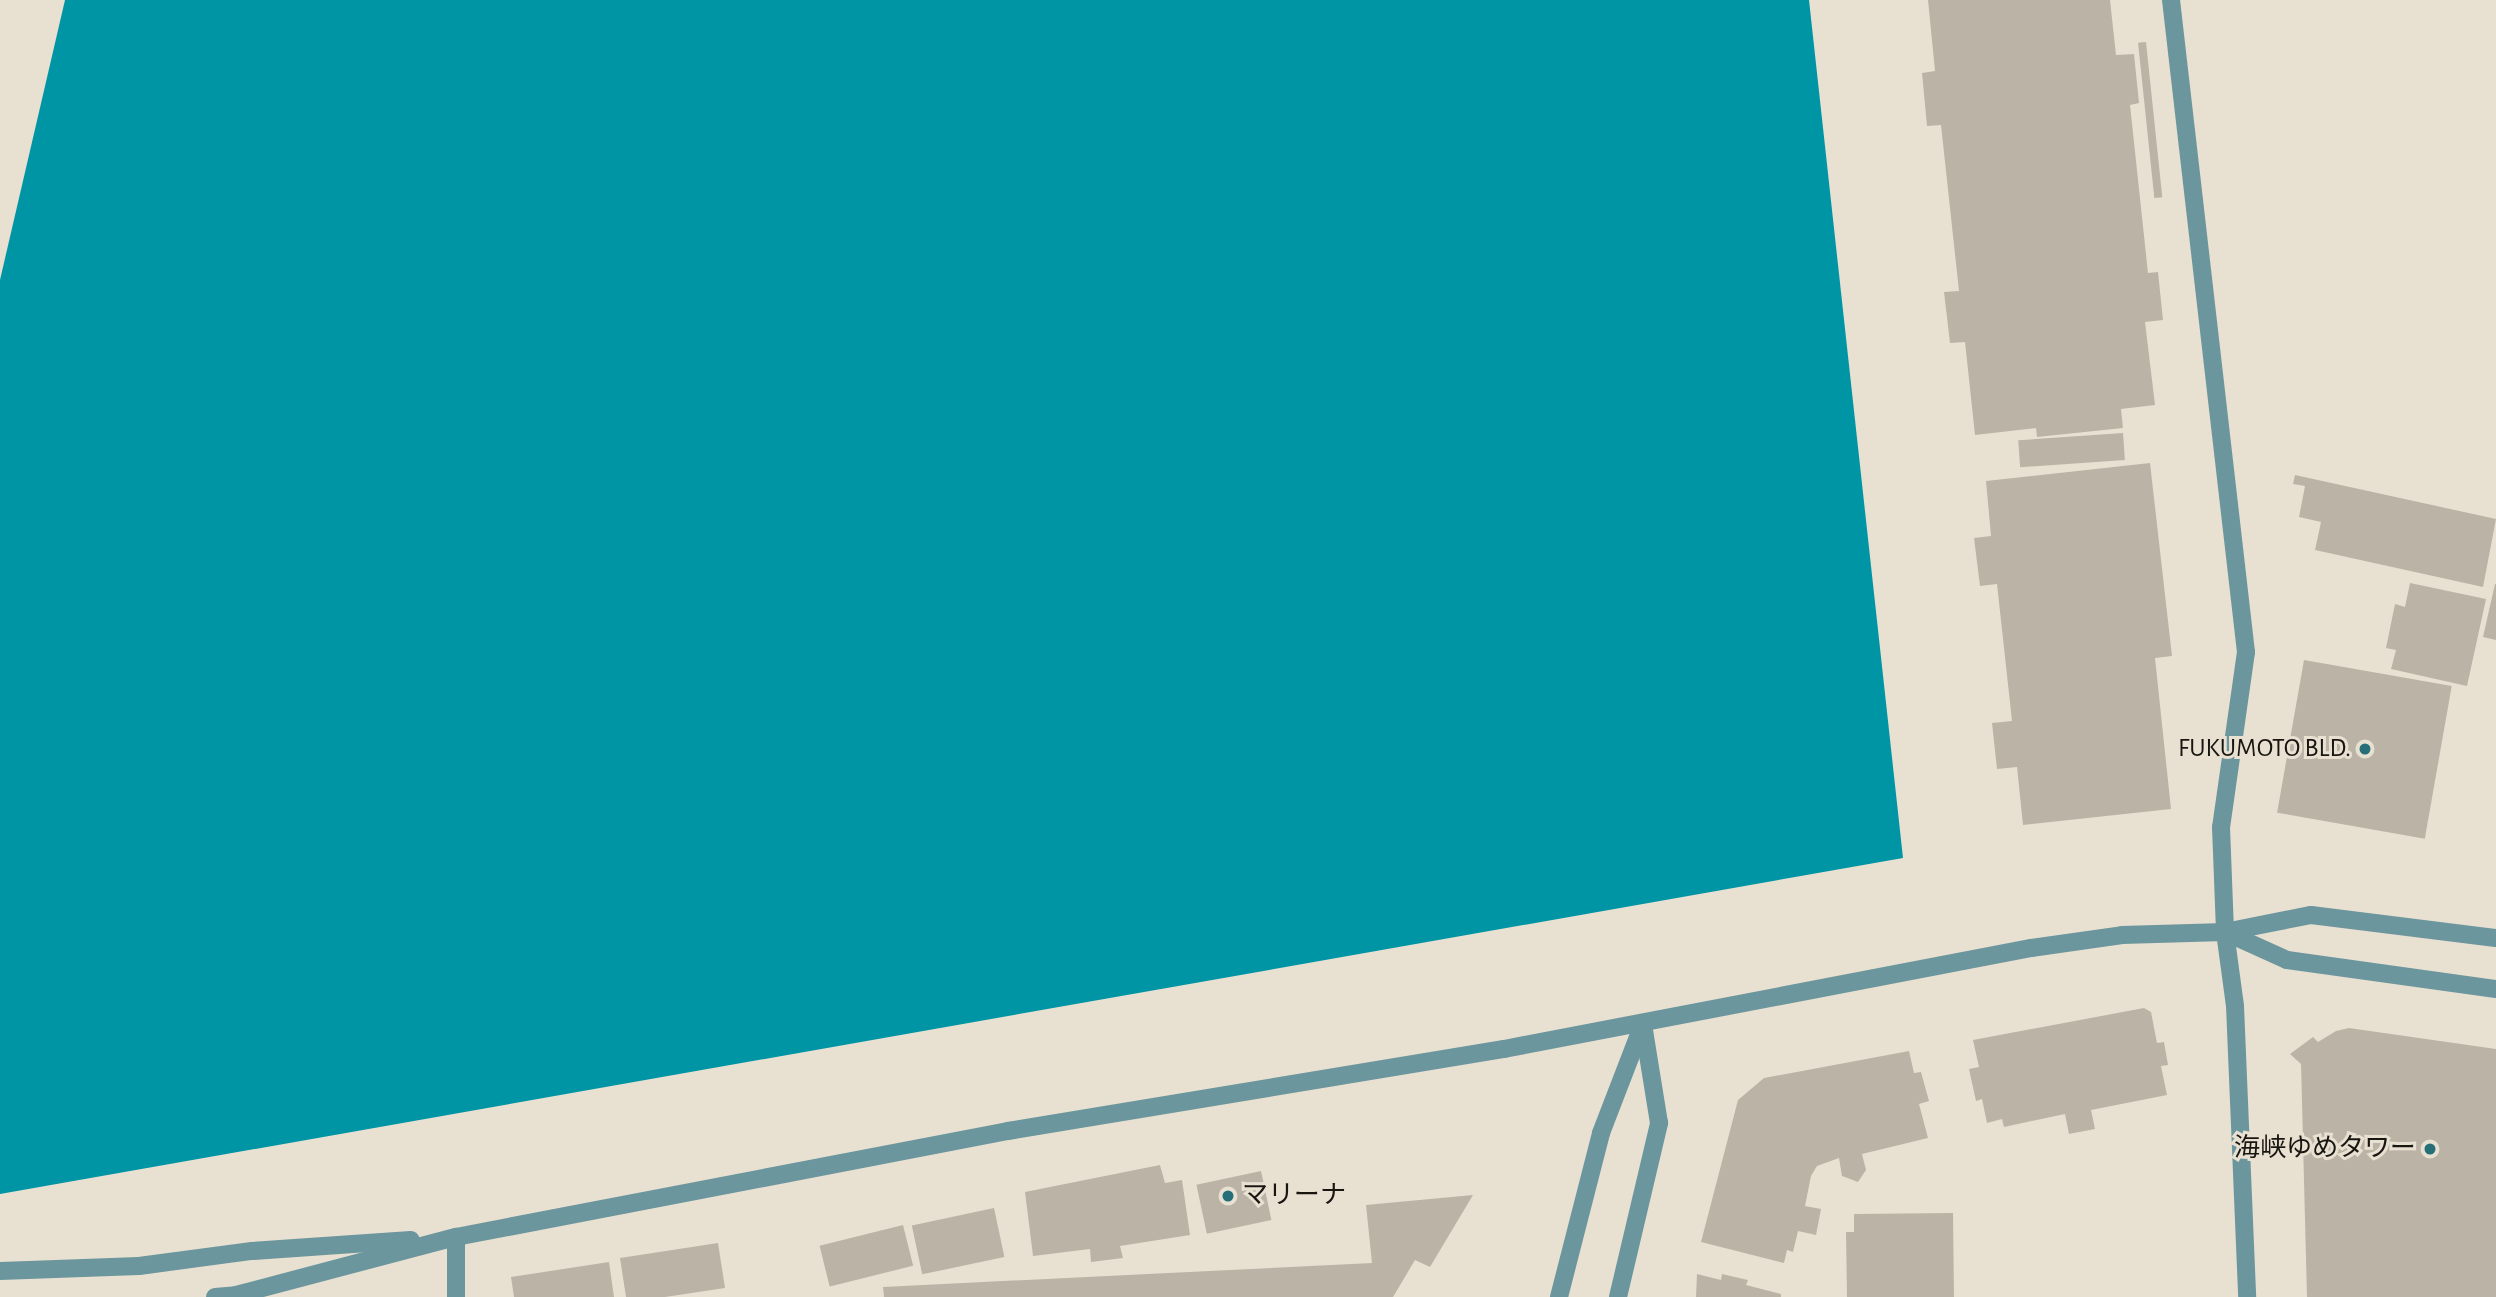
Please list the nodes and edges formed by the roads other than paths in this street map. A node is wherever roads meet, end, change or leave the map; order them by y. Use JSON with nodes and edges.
{"nodes":[{"id":1,"x":2171,"y":0,"type":"edge"},
{"id":2,"x":2225,"y":932,"type":"junction"},
{"id":3,"x":2496,"y":937,"type":"edge"},
{"id":4,"x":2496,"y":989,"type":"edge"},
{"id":5,"x":1643,"y":1024,"type":"junction"},
{"id":6,"x":456,"y":1237,"type":"junction"},
{"id":7,"x":0,"y":1271,"type":"edge"},
{"id":8,"x":215,"y":1297,"type":"edge"},
{"id":9,"x":456,"y":1297,"type":"edge"},
{"id":10,"x":1559,"y":1297,"type":"edge"},
{"id":11,"x":1618,"y":1297,"type":"edge"},
{"id":12,"x":2247,"y":1297,"type":"edge"}],
"edges":[{"from":1,"to":2,"type":"street"},
{"from":2,"to":3,"type":"street"},
{"from":2,"to":4,"type":"street"},
{"from":2,"to":5,"type":"street"},
{"from":2,"to":12,"type":"street"},
{"from":5,"to":6,"type":"street"},
{"from":5,"to":10,"type":"street"},
{"from":5,"to":11,"type":"street"},
{"from":6,"to":7,"type":"street"},
{"from":6,"to":8,"type":"street"},
{"from":6,"to":9,"type":"street"}]}
